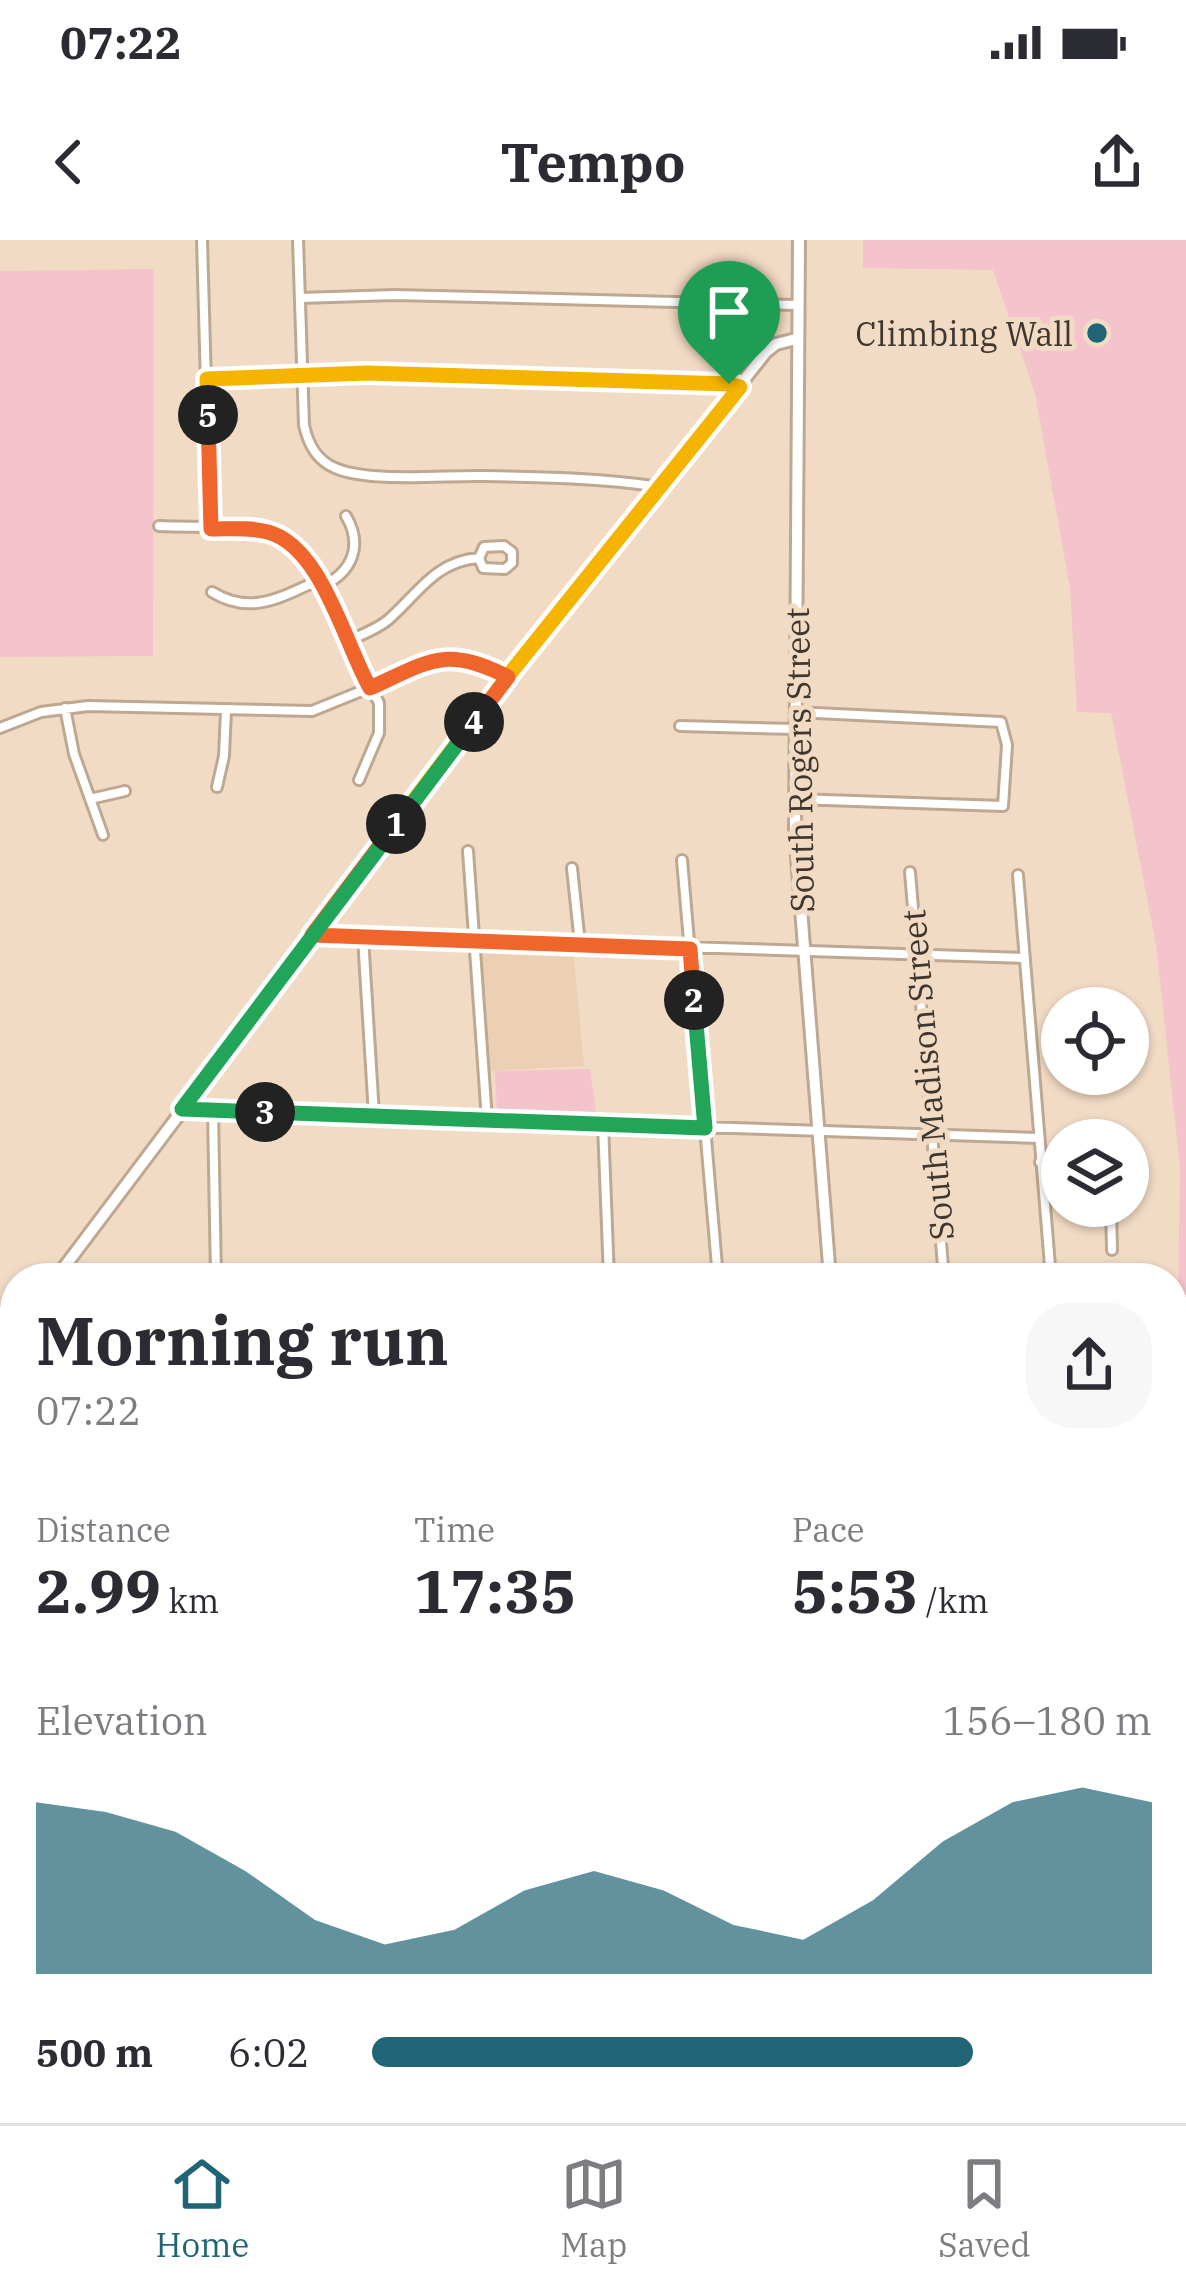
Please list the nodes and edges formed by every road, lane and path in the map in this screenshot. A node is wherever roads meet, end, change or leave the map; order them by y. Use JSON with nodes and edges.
{"nodes":[{"id":1,"x":202,"y":240,"type":"edge"},
{"id":2,"x":298,"y":240,"type":"edge"},
{"id":3,"x":799,"y":240,"type":"edge"},
{"id":4,"x":300,"y":298,"type":"junction"},
{"id":5,"x":797,"y":305,"type":"junction"},
{"id":6,"x":796,"y":339,"type":"junction"},
{"id":7,"x":302,"y":375,"type":"junction"},
{"id":8,"x":207,"y":379,"type":"junction"},
{"id":9,"x":740,"y":387,"type":"junction"},
{"id":10,"x":661,"y":487,"type":"junction"},
{"id":11,"x":346,"y":515,"type":"dead end"},
{"id":12,"x":159,"y":526,"type":"dead end"},
{"id":13,"x":211,"y":529,"type":"junction"},
{"id":14,"x":479,"y":558,"type":"junction"},
{"id":15,"x":321,"y":583,"type":"junction"},
{"id":16,"x":212,"y":592,"type":"dead end"},
{"id":17,"x":346,"y":641,"type":"junction"},
{"id":18,"x":508,"y":677,"type":"junction"},
{"id":19,"x":370,"y":688,"type":"junction"},
{"id":20,"x":65,"y":708,"type":"junction"},
{"id":21,"x":226,"y":710,"type":"junction"},
{"id":22,"x":795,"y":712,"type":"junction"},
{"id":23,"x":680,"y":726,"type":"dead end"},
{"id":24,"x":0,"y":728,"type":"edge"},
{"id":25,"x":795,"y":729,"type":"junction"},
{"id":26,"x":359,"y":780,"type":"dead end"},
{"id":27,"x":217,"y":787,"type":"dead end"},
{"id":28,"x":125,"y":791,"type":"dead end"},
{"id":29,"x":90,"y":799,"type":"junction"},
{"id":30,"x":795,"y":799,"type":"junction"},
{"id":31,"x":103,"y":836,"type":"dead end"},
{"id":32,"x":468,"y":851,"type":"dead end"},
{"id":33,"x":682,"y":860,"type":"dead end"},
{"id":34,"x":572,"y":868,"type":"dead end"},
{"id":35,"x":910,"y":872,"type":"dead end"},
{"id":36,"x":1018,"y":875,"type":"dead end"},
{"id":37,"x":312,"y":935,"type":"junction"},
{"id":38,"x":363,"y":938,"type":"junction"},
{"id":39,"x":472,"y":941,"type":"junction"},
{"id":40,"x":580,"y":944,"type":"junction"},
{"id":41,"x":690,"y":949,"type":"junction"},
{"id":42,"x":804,"y":952,"type":"junction"},
{"id":43,"x":916,"y":954,"type":"junction"},
{"id":44,"x":1024,"y":958,"type":"junction"},
{"id":45,"x":182,"y":1109,"type":"junction"},
{"id":46,"x":213,"y":1111,"type":"junction"},
{"id":47,"x":374,"y":1116,"type":"junction"},
{"id":48,"x":487,"y":1120,"type":"junction"},
{"id":49,"x":603,"y":1124,"type":"junction"},
{"id":50,"x":705,"y":1128,"type":"junction"},
{"id":51,"x":819,"y":1132,"type":"junction"},
{"id":52,"x":932,"y":1135,"type":"junction"},
{"id":53,"x":1038,"y":1138,"type":"junction"},
{"id":54,"x":1040,"y":1162,"type":"joint"},
{"id":55,"x":1111,"y":1227,"type":"edge"},
{"id":56,"x":1112,"y":1250,"type":"dead end"},
{"id":57,"x":67,"y":1263,"type":"edge"},
{"id":58,"x":217,"y":1263,"type":"edge"},
{"id":59,"x":608,"y":1263,"type":"edge"},
{"id":60,"x":717,"y":1263,"type":"edge"},
{"id":61,"x":829,"y":1263,"type":"edge"},
{"id":62,"x":943,"y":1263,"type":"edge"},
{"id":63,"x":1050,"y":1263,"type":"edge"}],
"edges":[{"from":1,"to":8,"type":"street"},
{"from":2,"to":4,"type":"street"},
{"from":3,"to":5,"type":"street","name":"South Rogers Street"},
{"from":4,"to":5,"type":"street"},
{"from":4,"to":7,"type":"street"},
{"from":5,"to":6,"type":"street","name":"South Rogers Street"},
{"from":6,"to":9,"type":"street"},
{"from":6,"to":22,"type":"street","name":"South Rogers Street"},
{"from":7,"to":8,"type":"street"},
{"from":7,"to":9,"type":"street"},
{"from":7,"to":10,"type":"street"},
{"from":8,"to":13,"type":"street"},
{"from":9,"to":10,"type":"street"},
{"from":10,"to":18,"type":"street"},
{"from":11,"to":15,"type":"street"},
{"from":12,"to":13,"type":"street"},
{"from":13,"to":15,"type":"street"},
{"from":14,"to":14,"type":"street"},
{"from":14,"to":17,"type":"street"},
{"from":15,"to":16,"type":"street"},
{"from":15,"to":17,"type":"street"},
{"from":17,"to":19,"type":"street"},
{"from":18,"to":19,"type":"street"},
{"from":18,"to":37,"type":"street"},
{"from":19,"to":21,"type":"street"},
{"from":19,"to":26,"type":"street"},
{"from":20,"to":21,"type":"street"},
{"from":20,"to":24,"type":"street"},
{"from":20,"to":29,"type":"street"},
{"from":21,"to":27,"type":"street"},
{"from":22,"to":25,"type":"street","name":"South Rogers Street"},
{"from":22,"to":30,"type":"street"},
{"from":23,"to":25,"type":"street"},
{"from":25,"to":30,"type":"street","name":"South Rogers Street"},
{"from":28,"to":29,"type":"street"},
{"from":29,"to":31,"type":"street"},
{"from":30,"to":42,"type":"street","name":"South Rogers Street"},
{"from":32,"to":39,"type":"street"},
{"from":33,"to":41,"type":"street"},
{"from":34,"to":40,"type":"street"},
{"from":35,"to":43,"type":"street","name":"South Madison Street"},
{"from":36,"to":44,"type":"street"},
{"from":37,"to":38,"type":"street"},
{"from":37,"to":45,"type":"street"},
{"from":38,"to":39,"type":"street"},
{"from":38,"to":47,"type":"street"},
{"from":39,"to":40,"type":"street"},
{"from":39,"to":48,"type":"street"},
{"from":40,"to":41,"type":"street"},
{"from":41,"to":42,"type":"street"},
{"from":41,"to":50,"type":"street"},
{"from":42,"to":43,"type":"street"},
{"from":42,"to":51,"type":"street","name":"South Rogers Street"},
{"from":43,"to":44,"type":"street"},
{"from":43,"to":52,"type":"street","name":"South Madison Street"},
{"from":44,"to":53,"type":"street"},
{"from":45,"to":46,"type":"street"},
{"from":45,"to":57,"type":"street"},
{"from":46,"to":47,"type":"street"},
{"from":46,"to":58,"type":"street"},
{"from":47,"to":48,"type":"street"},
{"from":48,"to":49,"type":"street"},
{"from":49,"to":50,"type":"street"},
{"from":49,"to":59,"type":"street"},
{"from":50,"to":51,"type":"street"},
{"from":50,"to":60,"type":"street"},
{"from":51,"to":52,"type":"street"},
{"from":51,"to":61,"type":"street","name":"South Rogers Street"},
{"from":52,"to":53,"type":"street"},
{"from":52,"to":62,"type":"street","name":"South Madison Street"},
{"from":53,"to":54,"type":"street"},
{"from":54,"to":63,"type":"street"},
{"from":55,"to":56,"type":"street"}]}
